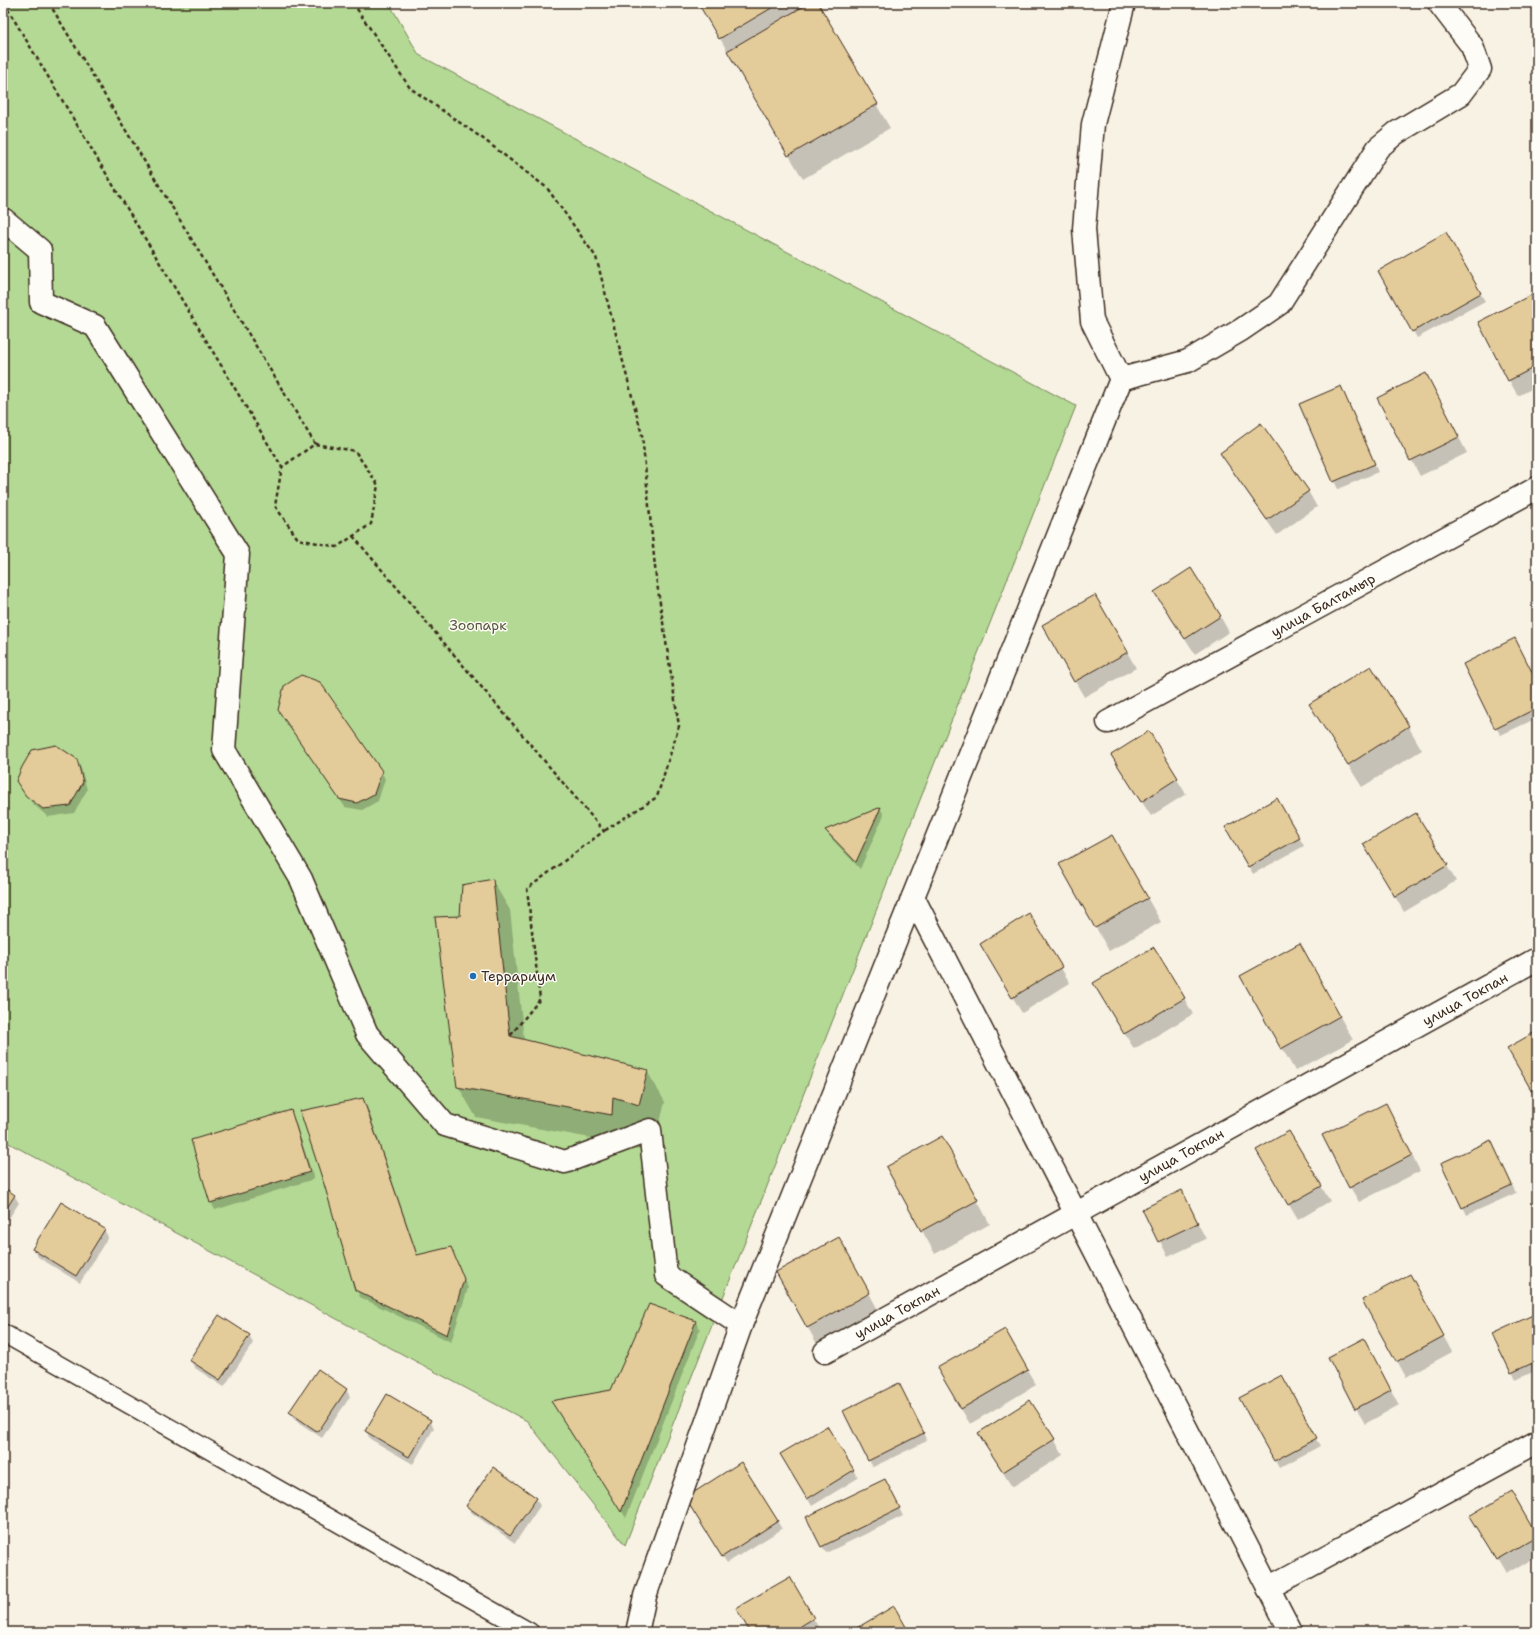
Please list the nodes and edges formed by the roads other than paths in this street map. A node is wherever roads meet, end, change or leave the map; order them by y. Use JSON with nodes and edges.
{"nodes":[{"id":1,"x":1124,"y":3,"type":"edge"},
{"id":2,"x":1439,"y":3,"type":"edge"},
{"id":3,"x":3,"y":219,"type":"edge"},
{"id":4,"x":1121,"y":379,"type":"junction"},
{"id":5,"x":1537,"y":488,"type":"edge"},
{"id":6,"x":1108,"y":722,"type":"dead end"},
{"id":7,"x":913,"y":897,"type":"junction"},
{"id":8,"x":1537,"y":959,"type":"edge"},
{"id":9,"x":1076,"y":1212,"type":"junction"},
{"id":10,"x":741,"y":1325,"type":"junction"},
{"id":11,"x":3,"y":1333,"type":"edge"},
{"id":12,"x":825,"y":1352,"type":"dead end"},
{"id":13,"x":1537,"y":1442,"type":"edge"},
{"id":14,"x":1268,"y":1588,"type":"junction"},
{"id":15,"x":530,"y":1632,"type":"edge"},
{"id":16,"x":638,"y":1632,"type":"edge"},
{"id":17,"x":1291,"y":1632,"type":"edge"}],
"edges":[{"from":1,"to":4,"type":"street"},
{"from":2,"to":4,"type":"street"},
{"from":3,"to":10,"type":"street"},
{"from":4,"to":7,"type":"street"},
{"from":5,"to":6,"type":"street","name":"улица Балтамыр"},
{"from":7,"to":9,"type":"street"},
{"from":7,"to":10,"type":"street"},
{"from":8,"to":9,"type":"street","name":"улица Токпан"},
{"from":9,"to":12,"type":"street","name":"улица Токпан"},
{"from":9,"to":14,"type":"street"},
{"from":10,"to":16,"type":"street"},
{"from":11,"to":15,"type":"lane"},
{"from":13,"to":14,"type":"street"},
{"from":14,"to":17,"type":"street"}]}
